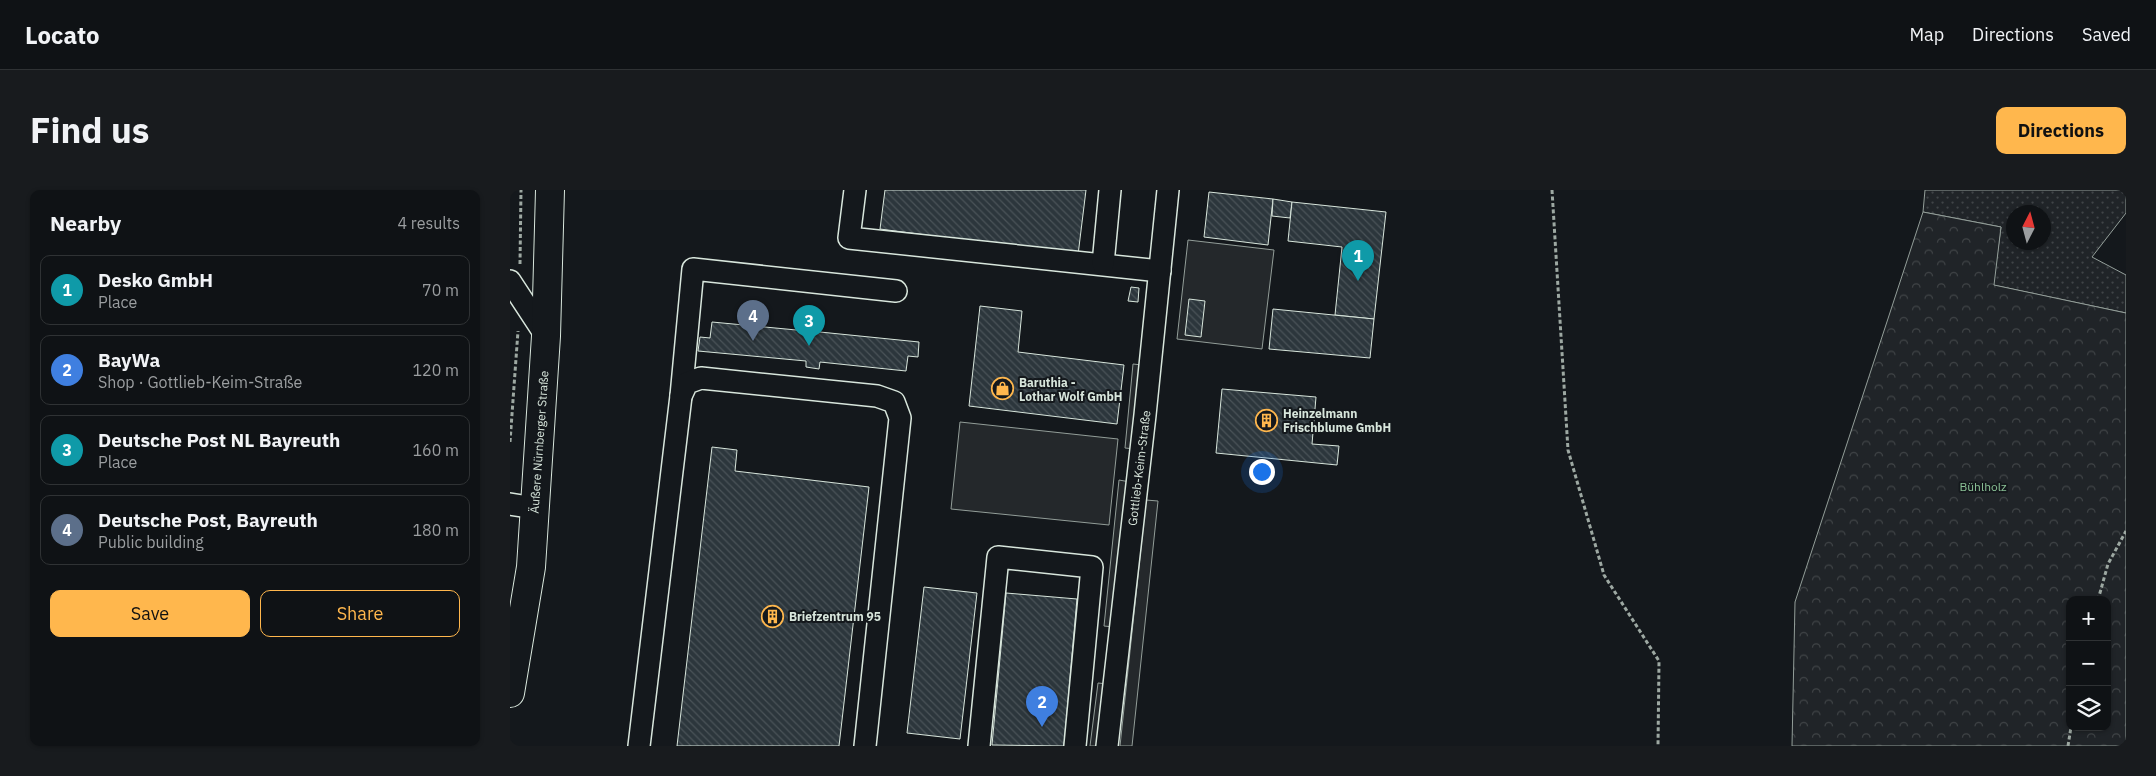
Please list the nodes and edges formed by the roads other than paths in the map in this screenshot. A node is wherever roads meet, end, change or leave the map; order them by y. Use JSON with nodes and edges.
{"nodes":[{"id":1,"x":550,"y":190,"type":"edge"},
{"id":2,"x":855,"y":190,"type":"edge"},
{"id":3,"x":1110,"y":190,"type":"edge"},
{"id":4,"x":1168,"y":190,"type":"edge"},
{"id":5,"x":1103,"y":264,"type":"junction"},
{"id":6,"x":1160,"y":270,"type":"junction"},
{"id":7,"x":510,"y":281,"type":"edge"},
{"id":8,"x":896,"y":291,"type":"dead end"},
{"id":9,"x":546,"y":336,"type":"junction"},
{"id":10,"x":681,"y":396,"type":"junction"},
{"id":11,"x":523,"y":506,"type":"edge"},
{"id":12,"x":510,"y":693,"type":"edge"},
{"id":13,"x":639,"y":746,"type":"edge"},
{"id":14,"x":865,"y":746,"type":"edge"},
{"id":15,"x":980,"y":746,"type":"edge"},
{"id":16,"x":1074,"y":746,"type":"edge"},
{"id":17,"x":1107,"y":746,"type":"edge"}],
"edges":[{"from":1,"to":9,"type":"main road","name":"Äußere Nürnberger Straße"},
{"from":2,"to":5,"type":"street"},
{"from":3,"to":5,"type":"street"},
{"from":4,"to":6,"type":"street","name":"Gottlieb-Keim-Straße"},
{"from":5,"to":6,"type":"street"},
{"from":6,"to":17,"type":"street","name":"Gottlieb-Keim-Straße"},
{"from":7,"to":9,"type":"street"},
{"from":8,"to":10,"type":"street"},
{"from":9,"to":11,"type":"main road","name":"Äußere Nürnberger Straße"},
{"from":10,"to":13,"type":"street"},
{"from":10,"to":14,"type":"street"},
{"from":11,"to":12,"type":"main road","name":"Äußere Nürnberger Straße"},
{"from":15,"to":16,"type":"street"}]}
